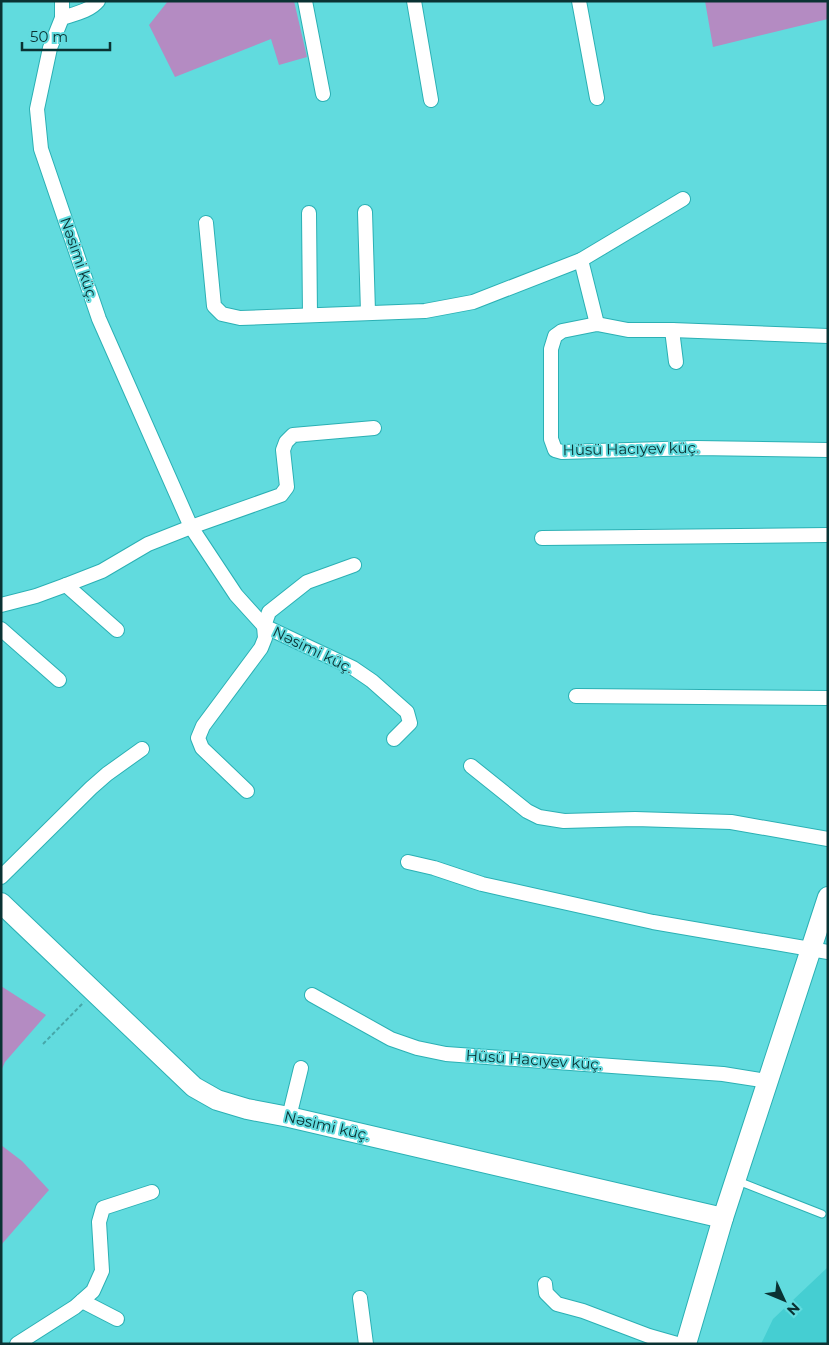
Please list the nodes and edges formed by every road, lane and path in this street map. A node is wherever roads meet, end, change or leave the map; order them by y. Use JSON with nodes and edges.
{"nodes":[{"id":1,"x":62,"y":1,"type":"edge"},
{"id":2,"x":98,"y":1,"type":"edge"},
{"id":3,"x":305,"y":1,"type":"edge"},
{"id":4,"x":414,"y":1,"type":"edge"},
{"id":5,"x":578,"y":1,"type":"edge"},
{"id":6,"x":62,"y":18,"type":"junction"},
{"id":7,"x":323,"y":94,"type":"dead end"},
{"id":8,"x":597,"y":98,"type":"dead end"},
{"id":9,"x":431,"y":100,"type":"dead end"},
{"id":10,"x":683,"y":199,"type":"dead end"},
{"id":11,"x":365,"y":212,"type":"dead end"},
{"id":12,"x":309,"y":213,"type":"dead end"},
{"id":13,"x":206,"y":223,"type":"dead end"},
{"id":14,"x":581,"y":260,"type":"junction"},
{"id":15,"x":368,"y":312,"type":"junction"},
{"id":16,"x":310,"y":315,"type":"junction"},
{"id":17,"x":597,"y":324,"type":"junction"},
{"id":18,"x":672,"y":330,"type":"junction"},
{"id":19,"x":828,"y":336,"type":"edge"},
{"id":20,"x":676,"y":362,"type":"dead end"},
{"id":21,"x":374,"y":428,"type":"dead end"},
{"id":22,"x":828,"y":450,"type":"edge"},
{"id":23,"x":191,"y":528,"type":"junction"},
{"id":24,"x":828,"y":535,"type":"edge"},
{"id":25,"x":542,"y":538,"type":"dead end"},
{"id":26,"x":354,"y":564,"type":"dead end"},
{"id":27,"x":66,"y":585,"type":"junction"},
{"id":28,"x":1,"y":605,"type":"edge"},
{"id":29,"x":264,"y":626,"type":"junction"},
{"id":30,"x":1,"y":629,"type":"edge"},
{"id":31,"x":117,"y":630,"type":"dead end"},
{"id":32,"x":59,"y":680,"type":"dead end"},
{"id":33,"x":576,"y":696,"type":"dead end"},
{"id":34,"x":828,"y":698,"type":"edge"},
{"id":35,"x":394,"y":739,"type":"dead end"},
{"id":36,"x":142,"y":749,"type":"dead end"},
{"id":37,"x":471,"y":766,"type":"dead end"},
{"id":38,"x":247,"y":791,"type":"dead end"},
{"id":39,"x":828,"y":839,"type":"edge"},
{"id":40,"x":408,"y":862,"type":"dead end"},
{"id":41,"x":1,"y":877,"type":"edge"},
{"id":42,"x":828,"y":897,"type":"edge"},
{"id":43,"x":1,"y":903,"type":"edge"},
{"id":44,"x":819,"y":951,"type":"edge"},
{"id":45,"x":94,"y":991,"type":"junction"},
{"id":46,"x":312,"y":995,"type":"dead end"},
{"id":47,"x":43,"y":1044,"type":"dead end"},
{"id":48,"x":301,"y":1068,"type":"dead end"},
{"id":49,"x":767,"y":1081,"type":"junction"},
{"id":50,"x":289,"y":1117,"type":"junction"},
{"id":51,"x":736,"y":1180,"type":"junction"},
{"id":52,"x":152,"y":1192,"type":"dead end"},
{"id":53,"x":822,"y":1214,"type":"dead end"},
{"id":54,"x":723,"y":1218,"type":"junction"},
{"id":55,"x":545,"y":1284,"type":"dead end"},
{"id":56,"x":360,"y":1298,"type":"dead end"},
{"id":57,"x":82,"y":1301,"type":"junction"},
{"id":58,"x":117,"y":1319,"type":"dead end"},
{"id":59,"x":17,"y":1344,"type":"edge"},
{"id":60,"x":366,"y":1344,"type":"edge"},
{"id":61,"x":677,"y":1344,"type":"edge"},
{"id":62,"x":686,"y":1344,"type":"edge"}],
"edges":[{"from":1,"to":6,"type":"street"},
{"from":2,"to":6,"type":"street"},
{"from":3,"to":7,"type":"street"},
{"from":4,"to":9,"type":"street"},
{"from":5,"to":8,"type":"street"},
{"from":6,"to":23,"type":"street","name":"Nəsimi küç."},
{"from":10,"to":14,"type":"street"},
{"from":11,"to":15,"type":"street"},
{"from":12,"to":16,"type":"street"},
{"from":13,"to":16,"type":"street"},
{"from":14,"to":15,"type":"street"},
{"from":14,"to":17,"type":"street"},
{"from":15,"to":16,"type":"street"},
{"from":17,"to":18,"type":"street","name":"Hüsü Hacıyev küç."},
{"from":17,"to":22,"type":"street","name":"Hüsü Hacıyev küç."},
{"from":18,"to":19,"type":"street","name":"Hüsü Hacıyev küç."},
{"from":18,"to":20,"type":"street"},
{"from":21,"to":23,"type":"street"},
{"from":23,"to":27,"type":"street"},
{"from":23,"to":29,"type":"street","name":"Nəsimi küç."},
{"from":24,"to":25,"type":"street"},
{"from":26,"to":29,"type":"street"},
{"from":27,"to":28,"type":"street"},
{"from":27,"to":31,"type":"street"},
{"from":29,"to":35,"type":"street","name":"Nəsimi küç."},
{"from":29,"to":38,"type":"street"},
{"from":30,"to":32,"type":"street"},
{"from":33,"to":34,"type":"street"},
{"from":36,"to":41,"type":"street"},
{"from":37,"to":39,"type":"street"},
{"from":40,"to":44,"type":"street"},
{"from":42,"to":44,"type":"street"},
{"from":43,"to":45,"type":"street","name":"Nəsimi küç."},
{"from":44,"to":49,"type":"street"},
{"from":45,"to":47,"type":"path"},
{"from":45,"to":50,"type":"street","name":"Nəsimi küç."},
{"from":46,"to":49,"type":"street","name":"Hüsü Hacıyev küç."},
{"from":48,"to":50,"type":"street"},
{"from":49,"to":51,"type":"street"},
{"from":50,"to":54,"type":"street","name":"Nəsimi küç."},
{"from":51,"to":53,"type":"lane"},
{"from":51,"to":54,"type":"street"},
{"from":52,"to":57,"type":"street"},
{"from":54,"to":62,"type":"street"},
{"from":55,"to":61,"type":"street"},
{"from":56,"to":60,"type":"street"},
{"from":57,"to":58,"type":"street"},
{"from":57,"to":59,"type":"street"}]}
